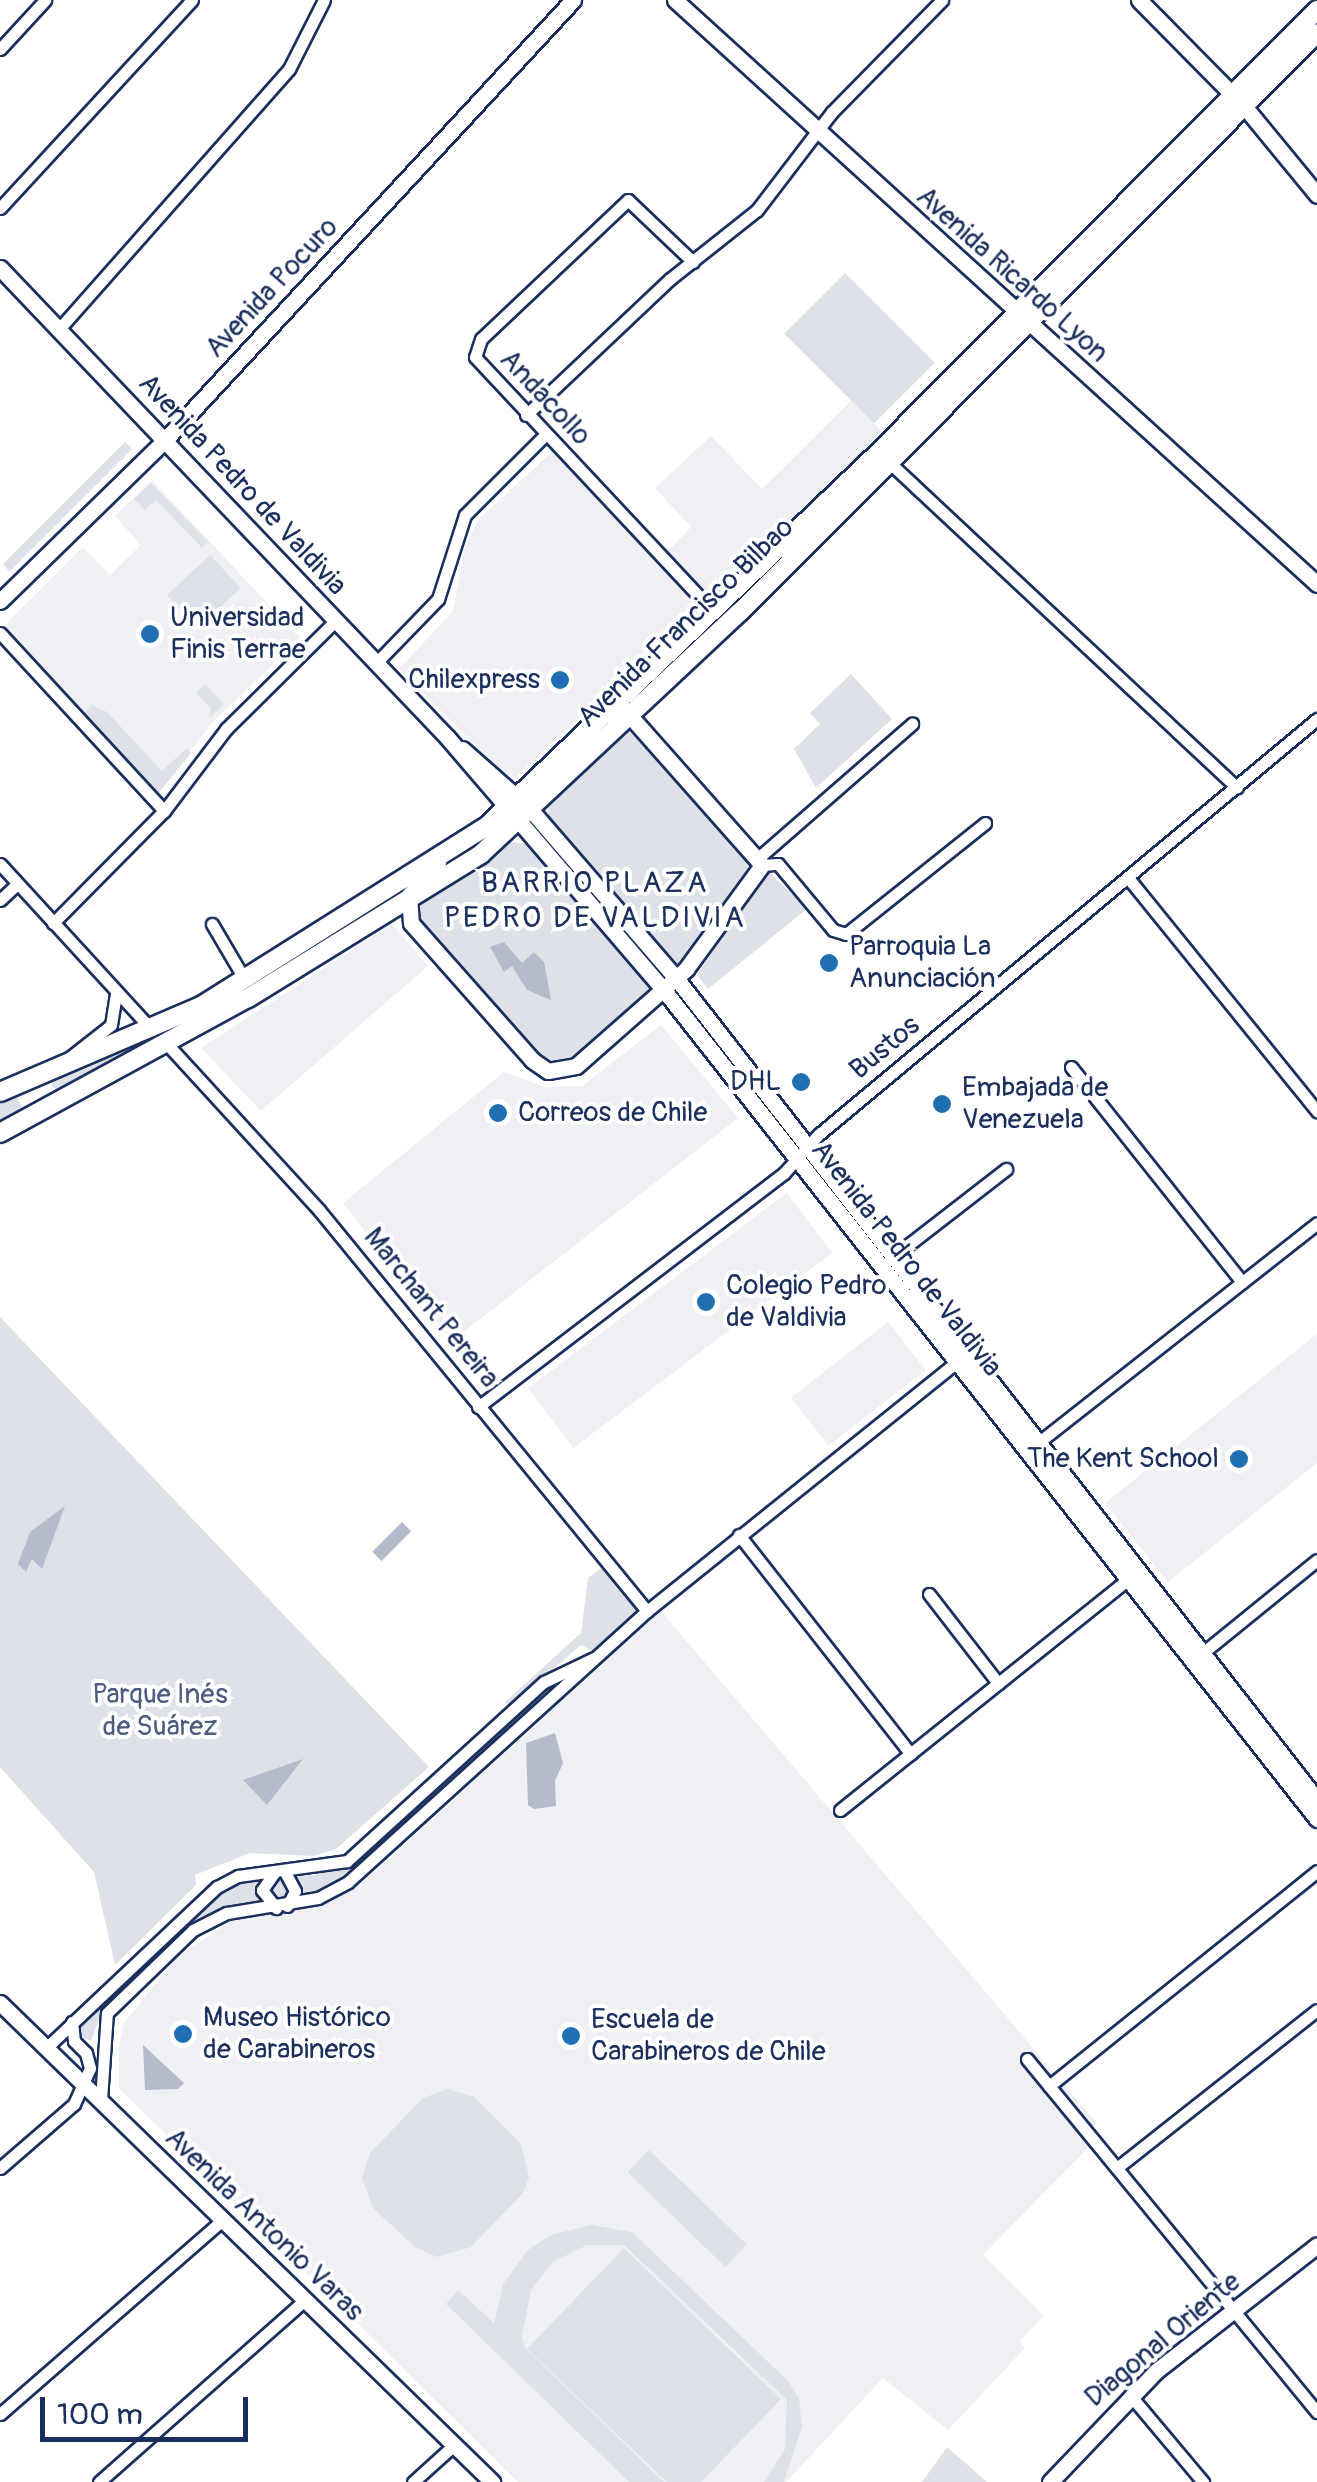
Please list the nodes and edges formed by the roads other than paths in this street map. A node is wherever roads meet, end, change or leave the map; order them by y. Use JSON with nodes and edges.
{"nodes":[{"id":1,"x":45,"y":0,"type":"edge"},
{"id":2,"x":192,"y":0,"type":"edge"},
{"id":3,"x":324,"y":0,"type":"edge"},
{"id":4,"x":573,"y":0,"type":"edge"},
{"id":5,"x":676,"y":0,"type":"edge"},
{"id":6,"x":942,"y":0,"type":"edge"},
{"id":7,"x":1139,"y":0,"type":"edge"},
{"id":8,"x":1317,"y":10,"type":"edge"},
{"id":9,"x":1317,"y":33,"type":"edge"},
{"id":10,"x":0,"y":49,"type":"edge"},
{"id":11,"x":1239,"y":101,"type":"junction"},
{"id":12,"x":818,"y":132,"type":"junction"},
{"id":13,"x":1317,"y":196,"type":"edge"},
{"id":14,"x":0,"y":208,"type":"edge"},
{"id":15,"x":693,"y":262,"type":"junction"},
{"id":16,"x":0,"y":268,"type":"edge"},
{"id":17,"x":1022,"y":318,"type":"junction"},
{"id":18,"x":59,"y":330,"type":"junction"},
{"id":19,"x":526,"y":415,"type":"junction"},
{"id":20,"x":544,"y":436,"type":"junction"},
{"id":21,"x":166,"y":440,"type":"junction"},
{"id":22,"x":890,"y":463,"type":"junction"},
{"id":23,"x":1317,"y":584,"type":"edge"},
{"id":24,"x":0,"y":601,"type":"edge"},
{"id":25,"x":714,"y":612,"type":"junction"},
{"id":26,"x":336,"y":622,"type":"junction"},
{"id":27,"x":0,"y":633,"type":"edge"},
{"id":28,"x":375,"y":664,"type":"junction"},
{"id":29,"x":624,"y":709,"type":"junction"},
{"id":30,"x":1317,"y":718,"type":"edge"},
{"id":31,"x":912,"y":724,"type":"dead end"},
{"id":32,"x":447,"y":737,"type":"junction"},
{"id":33,"x":1237,"y":788,"type":"junction"},
{"id":34,"x":524,"y":802,"type":"junction"},
{"id":35,"x":164,"y":811,"type":"junction"},
{"id":36,"x":510,"y":816,"type":"junction"},
{"id":37,"x":985,"y":823,"type":"dead end"},
{"id":38,"x":444,"y":856,"type":"junction"},
{"id":39,"x":760,"y":862,"type":"junction"},
{"id":40,"x":0,"y":864,"type":"edge"},
{"id":41,"x":1129,"y":879,"type":"junction"},
{"id":42,"x":18,"y":884,"type":"junction"},
{"id":43,"x":0,"y":900,"type":"edge"},
{"id":44,"x":406,"y":903,"type":"junction"},
{"id":45,"x":53,"y":922,"type":"junction"},
{"id":46,"x":212,"y":924,"type":"dead end"},
{"id":47,"x":245,"y":980,"type":"junction"},
{"id":48,"x":670,"y":984,"type":"junction"},
{"id":49,"x":116,"y":995,"type":"junction"},
{"id":50,"x":152,"y":1030,"type":"junction"},
{"id":51,"x":168,"y":1044,"type":"junction"},
{"id":52,"x":68,"y":1060,"type":"junction"},
{"id":53,"x":1072,"y":1067,"type":"dead end"},
{"id":54,"x":46,"y":1068,"type":"junction"},
{"id":55,"x":1317,"y":1084,"type":"edge"},
{"id":56,"x":5,"y":1088,"type":"edge"},
{"id":57,"x":1304,"y":1095,"type":"junction"},
{"id":58,"x":58,"y":1100,"type":"junction"},
{"id":59,"x":1317,"y":1111,"type":"edge"},
{"id":60,"x":28,"y":1116,"type":"junction"},
{"id":61,"x":0,"y":1133,"type":"edge"},
{"id":62,"x":808,"y":1146,"type":"junction"},
{"id":63,"x":796,"y":1160,"type":"junction"},
{"id":64,"x":1006,"y":1170,"type":"dead end"},
{"id":65,"x":1317,"y":1223,"type":"edge"},
{"id":66,"x":887,"y":1261,"type":"junction"},
{"id":67,"x":1242,"y":1282,"type":"junction"},
{"id":68,"x":970,"y":1352,"type":"junction"},
{"id":69,"x":956,"y":1363,"type":"junction"},
{"id":70,"x":478,"y":1407,"type":"junction"},
{"id":71,"x":1040,"y":1442,"type":"junction"},
{"id":72,"x":1026,"y":1452,"type":"junction"},
{"id":73,"x":738,"y":1536,"type":"junction"},
{"id":74,"x":1317,"y":1560,"type":"edge"},
{"id":75,"x":1140,"y":1569,"type":"junction"},
{"id":76,"x":1126,"y":1580,"type":"junction"},
{"id":77,"x":929,"y":1594,"type":"dead end"},
{"id":78,"x":647,"y":1611,"type":"junction"},
{"id":79,"x":1204,"y":1651,"type":"junction"},
{"id":80,"x":594,"y":1658,"type":"junction"},
{"id":81,"x":998,"y":1684,"type":"junction"},
{"id":82,"x":911,"y":1754,"type":"junction"},
{"id":83,"x":1311,"y":1774,"type":"edge"},
{"id":84,"x":1290,"y":1791,"type":"junction"},
{"id":85,"x":1317,"y":1800,"type":"edge"},
{"id":86,"x":840,"y":1810,"type":"dead end"},
{"id":87,"x":1317,"y":1819,"type":"edge"},
{"id":88,"x":1317,"y":1871,"type":"edge"},
{"id":89,"x":280,"y":1872,"type":"junction"},
{"id":90,"x":282,"y":1907,"type":"junction"},
{"id":91,"x":0,"y":2004,"type":"edge"},
{"id":92,"x":1317,"y":2010,"type":"edge"},
{"id":93,"x":72,"y":2022,"type":"junction"},
{"id":94,"x":46,"y":2048,"type":"junction"},
{"id":95,"x":100,"y":2050,"type":"junction"},
{"id":96,"x":86,"y":2053,"type":"junction"},
{"id":97,"x":1027,"y":2059,"type":"dead end"},
{"id":98,"x":85,"y":2086,"type":"junction"},
{"id":99,"x":1049,"y":2086,"type":"junction"},
{"id":100,"x":100,"y":2100,"type":"junction"},
{"id":101,"x":0,"y":2168,"type":"edge"},
{"id":102,"x":1118,"y":2168,"type":"junction"},
{"id":103,"x":222,"y":2220,"type":"junction"},
{"id":104,"x":1317,"y":2244,"type":"edge"},
{"id":105,"x":305,"y":2300,"type":"junction"},
{"id":106,"x":1233,"y":2311,"type":"junction"},
{"id":107,"x":1130,"y":2395,"type":"junction"},
{"id":108,"x":1317,"y":2412,"type":"edge"},
{"id":109,"x":0,"y":2414,"type":"edge"},
{"id":110,"x":454,"y":2444,"type":"junction"},
{"id":111,"x":99,"y":2482,"type":"edge"},
{"id":112,"x":413,"y":2482,"type":"edge"},
{"id":113,"x":492,"y":2482,"type":"edge"},
{"id":114,"x":1050,"y":2482,"type":"edge"},
{"id":115,"x":1203,"y":2482,"type":"edge"}],
"edges":[{"from":1,"to":10,"type":"street"},
{"from":2,"to":14,"type":"street"},
{"from":3,"to":18,"type":"street"},
{"from":4,"to":21,"type":"main road","name":"Avenida Pocuro"},
{"from":5,"to":12,"type":"main road","name":"Avenida Ricardo Lyon"},
{"from":6,"to":12,"type":"street"},
{"from":7,"to":11,"type":"main road"},
{"from":8,"to":11,"type":"main road","name":"Avenida Francisco Bilbao"},
{"from":9,"to":11,"type":"main road","name":"Avenida Francisco Bilbao"},
{"from":11,"to":13,"type":"main road"},
{"from":11,"to":17,"type":"main road","name":"Avenida Francisco Bilbao"},
{"from":12,"to":15,"type":"street"},
{"from":12,"to":17,"type":"main road","name":"Avenida Ricardo Lyon"},
{"from":15,"to":19,"type":"street"},
{"from":15,"to":19,"type":"street","name":"Andacollo"},
{"from":16,"to":18,"type":"main road","name":"Avenida Pedro de Valdivia"},
{"from":17,"to":22,"type":"main road","name":"Avenida Francisco Bilbao"},
{"from":17,"to":23,"type":"main road","name":"Avenida Ricardo Lyon"},
{"from":17,"to":25,"type":"main road","name":"Avenida Francisco Bilbao"},
{"from":18,"to":21,"type":"main road","name":"Avenida Pedro de Valdivia"},
{"from":19,"to":20,"type":"street","name":"Andacollo"},
{"from":20,"to":25,"type":"street","name":"Andacollo"},
{"from":20,"to":28,"type":"street"},
{"from":21,"to":24,"type":"main road","name":"Avenida Pocuro"},
{"from":21,"to":26,"type":"main road","name":"Avenida Pedro de Valdivia"},
{"from":22,"to":29,"type":"main road","name":"Avenida Francisco Bilbao"},
{"from":22,"to":33,"type":"street"},
{"from":25,"to":29,"type":"main road","name":"Avenida Francisco Bilbao"},
{"from":26,"to":28,"type":"main road","name":"Avenida Pedro de Valdivia"},
{"from":26,"to":35,"type":"street"},
{"from":27,"to":35,"type":"street"},
{"from":28,"to":32,"type":"main road","name":"Avenida Pedro de Valdivia"},
{"from":29,"to":34,"type":"main road","name":"Avenida Francisco Bilbao"},
{"from":29,"to":39,"type":"main road"},
{"from":30,"to":33,"type":"street","name":"Bustos"},
{"from":31,"to":39,"type":"street"},
{"from":32,"to":34,"type":"main road","name":"Avenida Pedro de Valdivia"},
{"from":32,"to":36,"type":"main road","name":"Avenida Pedro de Valdivia"},
{"from":33,"to":41,"type":"street","name":"Bustos"},
{"from":34,"to":36,"type":"main road","name":"Avenida Francisco Bilbao"},
{"from":34,"to":48,"type":"main road","name":"Avenida Pedro de Valdivia"},
{"from":35,"to":45,"type":"street"},
{"from":36,"to":38,"type":"main road","name":"Avenida Francisco Bilbao"},
{"from":36,"to":44,"type":"main road","name":"Avenida Francisco Bilbao"},
{"from":36,"to":48,"type":"main road","name":"Avenida Pedro de Valdivia"},
{"from":37,"to":39,"type":"street"},
{"from":38,"to":44,"type":"main road"},
{"from":38,"to":47,"type":"main road","name":"Avenida Francisco Bilbao"},
{"from":39,"to":48,"type":"main road"},
{"from":40,"to":42,"type":"street"},
{"from":41,"to":57,"type":"street"},
{"from":41,"to":62,"type":"street","name":"Bustos"},
{"from":42,"to":43,"type":"street"},
{"from":42,"to":45,"type":"street"},
{"from":44,"to":48,"type":"main road"},
{"from":44,"to":51,"type":"main road","name":"Avenida Francisco Bilbao"},
{"from":45,"to":49,"type":"street"},
{"from":46,"to":47,"type":"street"},
{"from":47,"to":50,"type":"main road","name":"Avenida Francisco Bilbao"},
{"from":48,"to":62,"type":"main road","name":"Avenida Pedro de Valdivia"},
{"from":48,"to":63,"type":"main road","name":"Avenida Pedro de Valdivia"},
{"from":49,"to":50,"type":"street"},
{"from":49,"to":52,"type":"street"},
{"from":50,"to":52,"type":"main road","name":"Avenida Francisco Bilbao"},
{"from":51,"to":58,"type":"main road","name":"Avenida Francisco Bilbao"},
{"from":51,"to":70,"type":"street","name":"Marchant Pereira"},
{"from":52,"to":54,"type":"main road","name":"Avenida Francisco Bilbao"},
{"from":53,"to":67,"type":"street"},
{"from":54,"to":56,"type":"main road","name":"Avenida Francisco Bilbao"},
{"from":54,"to":58,"type":"main road"},
{"from":55,"to":57,"type":"street"},
{"from":56,"to":60,"type":"main road"},
{"from":57,"to":59,"type":"street"},
{"from":58,"to":60,"type":"main road","name":"Avenida Francisco Bilbao"},
{"from":60,"to":61,"type":"main road","name":"Avenida Francisco Bilbao"},
{"from":62,"to":63,"type":"street","name":"Bustos"},
{"from":62,"to":66,"type":"main road","name":"Avenida Pedro de Valdivia"},
{"from":63,"to":66,"type":"main road","name":"Avenida Pedro de Valdivia"},
{"from":63,"to":70,"type":"street","name":"Bustos"},
{"from":64,"to":66,"type":"street"},
{"from":65,"to":67,"type":"street"},
{"from":66,"to":68,"type":"main road","name":"Avenida Pedro de Valdivia"},
{"from":66,"to":69,"type":"main road","name":"Avenida Pedro de Valdivia"},
{"from":67,"to":71,"type":"street"},
{"from":68,"to":69,"type":"street"},
{"from":68,"to":71,"type":"main road","name":"Avenida Pedro de Valdivia"},
{"from":69,"to":72,"type":"main road","name":"Avenida Pedro de Valdivia"},
{"from":69,"to":73,"type":"street"},
{"from":70,"to":78,"type":"street","name":"Marchant Pereira"},
{"from":71,"to":72,"type":"street"},
{"from":71,"to":75,"type":"main road","name":"Avenida Pedro de Valdivia"},
{"from":72,"to":76,"type":"main road","name":"Avenida Pedro de Valdivia"},
{"from":73,"to":78,"type":"street"},
{"from":73,"to":82,"type":"street"},
{"from":74,"to":79,"type":"street"},
{"from":75,"to":76,"type":"street"},
{"from":75,"to":79,"type":"main road","name":"Avenida Pedro de Valdivia"},
{"from":76,"to":81,"type":"street"},
{"from":76,"to":84,"type":"main road","name":"Avenida Pedro de Valdivia"},
{"from":77,"to":81,"type":"street"},
{"from":78,"to":80,"type":"street"},
{"from":79,"to":83,"type":"main road","name":"Avenida Pedro de Valdivia"},
{"from":80,"to":89,"type":"street"},
{"from":80,"to":90,"type":"street"},
{"from":81,"to":82,"type":"street"},
{"from":82,"to":86,"type":"street"},
{"from":83,"to":84,"type":"main road"},
{"from":83,"to":85,"type":"main road","name":"Avenida Pedro de Valdivia"},
{"from":84,"to":87,"type":"main road","name":"Avenida Pedro de Valdivia"},
{"from":88,"to":99,"type":"street"},
{"from":89,"to":90,"type":"street"},
{"from":89,"to":90,"type":"street"},
{"from":89,"to":93,"type":"street"},
{"from":90,"to":95,"type":"street"},
{"from":91,"to":94,"type":"main road","name":"Avenida Antonio Varas"},
{"from":92,"to":102,"type":"street"},
{"from":93,"to":94,"type":"street"},
{"from":93,"to":96,"type":"street"},
{"from":94,"to":98,"type":"main road","name":"Avenida Antonio Varas"},
{"from":95,"to":96,"type":"street"},
{"from":95,"to":100,"type":"street"},
{"from":96,"to":98,"type":"street"},
{"from":97,"to":99,"type":"street"},
{"from":98,"to":100,"type":"main road","name":"Avenida Antonio Varas"},
{"from":98,"to":101,"type":"street"},
{"from":99,"to":102,"type":"street"},
{"from":100,"to":103,"type":"main road","name":"Avenida Antonio Varas"},
{"from":102,"to":106,"type":"street"},
{"from":103,"to":105,"type":"main road","name":"Avenida Antonio Varas"},
{"from":103,"to":109,"type":"street"},
{"from":104,"to":106,"type":"main road","name":"Diagonal Oriente"},
{"from":105,"to":110,"type":"main road","name":"Avenida Antonio Varas"},
{"from":105,"to":111,"type":"street"},
{"from":106,"to":107,"type":"main road","name":"Diagonal Oriente"},
{"from":106,"to":108,"type":"street"},
{"from":107,"to":114,"type":"main road","name":"Diagonal Oriente"},
{"from":107,"to":115,"type":"street"},
{"from":110,"to":112,"type":"street"},
{"from":110,"to":113,"type":"main road","name":"Avenida Antonio Varas"}]}
